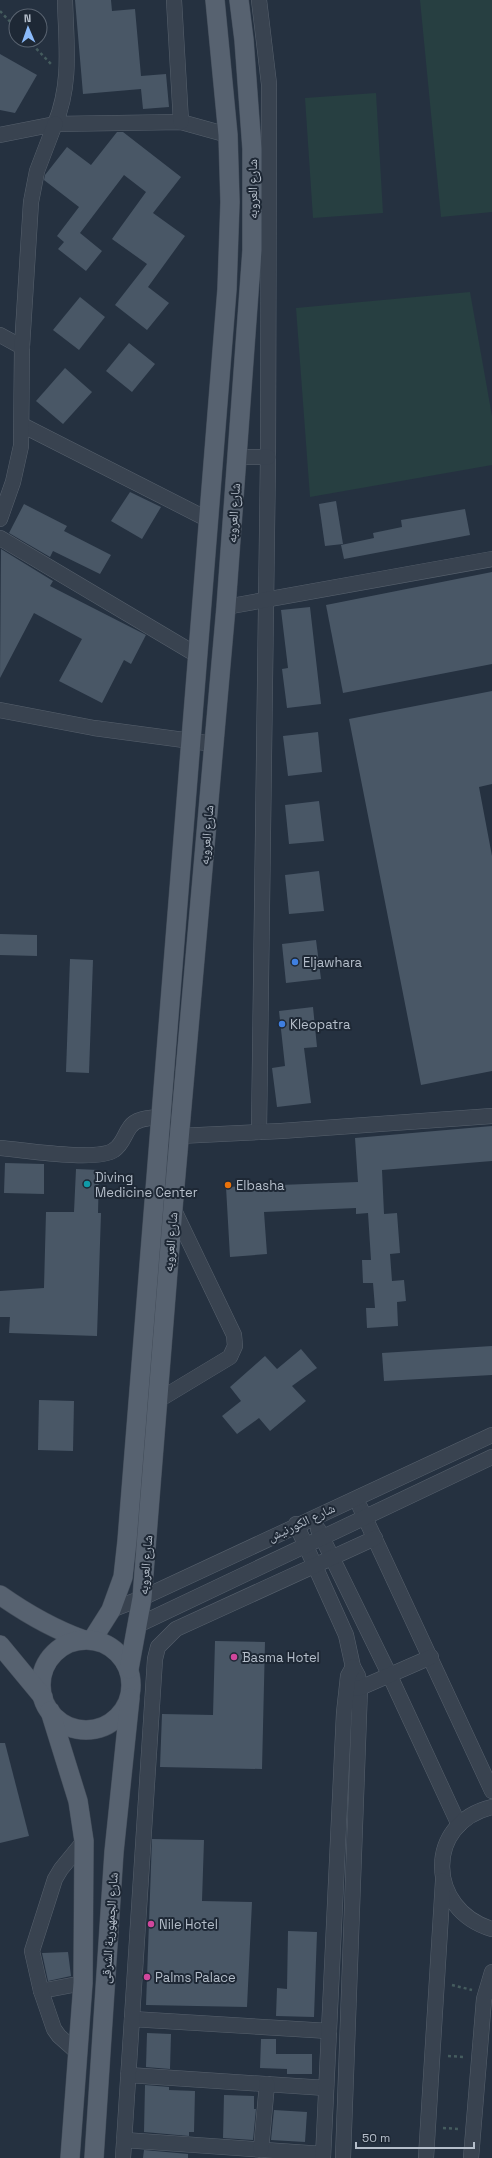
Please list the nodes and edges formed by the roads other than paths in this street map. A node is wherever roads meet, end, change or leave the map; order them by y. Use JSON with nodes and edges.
{"nodes":[{"id":1,"x":64,"y":0,"type":"edge"},
{"id":2,"x":174,"y":0,"type":"edge"},
{"id":3,"x":215,"y":0,"type":"edge"},
{"id":4,"x":239,"y":0,"type":"edge"},
{"id":5,"x":259,"y":0,"type":"edge"},
{"id":6,"x":181,"y":122,"type":"junction"},
{"id":7,"x":55,"y":124,"type":"junction"},
{"id":8,"x":0,"y":135,"type":"edge"},
{"id":9,"x":228,"y":135,"type":"junction"},
{"id":10,"x":0,"y":335,"type":"edge"},
{"id":11,"x":22,"y":347,"type":"junction"},
{"id":12,"x":22,"y":426,"type":"junction"},
{"id":13,"x":237,"y":457,"type":"junction"},
{"id":14,"x":268,"y":457,"type":"junction"},
{"id":15,"x":6,"y":478,"type":"edge"},
{"id":16,"x":211,"y":500,"type":"junction"},
{"id":17,"x":234,"y":501,"type":"junction"},
{"id":18,"x":0,"y":518,"type":"edge"},
{"id":19,"x":210,"y":520,"type":"junction"},
{"id":20,"x":0,"y":538,"type":"edge"},
{"id":21,"x":492,"y":559,"type":"edge"},
{"id":22,"x":266,"y":600,"type":"junction"},
{"id":23,"x":226,"y":607,"type":"junction"},
{"id":24,"x":197,"y":656,"type":"junction"},
{"id":25,"x":0,"y":710,"type":"edge"},
{"id":26,"x":190,"y":742,"type":"junction"},
{"id":27,"x":214,"y":744,"type":"junction"},
{"id":28,"x":492,"y":1116,"type":"edge"},
{"id":29,"x":160,"y":1117,"type":"junction"},
{"id":30,"x":259,"y":1132,"type":"junction"},
{"id":31,"x":179,"y":1136,"type":"junction"},
{"id":32,"x":0,"y":1148,"type":"edge"},
{"id":33,"x":173,"y":1208,"type":"junction"},
{"id":34,"x":157,"y":1401,"type":"junction"},
{"id":35,"x":492,"y":1435,"type":"edge"},
{"id":36,"x":492,"y":1457,"type":"edge"},
{"id":37,"x":355,"y":1497,"type":"junction"},
{"id":38,"x":365,"y":1516,"type":"junction"},
{"id":39,"x":312,"y":1517,"type":"junction"},
{"id":40,"x":296,"y":1524,"type":"junction"},
{"id":41,"x":322,"y":1537,"type":"junction"},
{"id":42,"x":375,"y":1538,"type":"junction"},
{"id":43,"x":304,"y":1545,"type":"junction"},
{"id":44,"x":332,"y":1559,"type":"junction"},
{"id":45,"x":314,"y":1566,"type":"junction"},
{"id":46,"x":0,"y":1595,"type":"edge"},
{"id":47,"x":142,"y":1598,"type":"junction"},
{"id":48,"x":111,"y":1610,"type":"junction"},
{"id":49,"x":138,"y":1625,"type":"junction"},
{"id":50,"x":88,"y":1640,"type":"junction"},
{"id":51,"x":0,"y":1645,"type":"edge"},
{"id":52,"x":431,"y":1657,"type":"junction"},
{"id":53,"x":129,"y":1670,"type":"junction"},
{"id":54,"x":390,"y":1676,"type":"junction"},
{"id":55,"x":353,"y":1688,"type":"junction"},
{"id":56,"x":130,"y":1698,"type":"junction"},
{"id":57,"x":46,"y":1704,"type":"junction"},
{"id":58,"x":123,"y":1756,"type":"junction"},
{"id":59,"x":147,"y":1758,"type":"junction"},
{"id":60,"x":492,"y":1791,"type":"edge"},
{"id":61,"x":492,"y":1807,"type":"edge"},
{"id":62,"x":459,"y":1825,"type":"junction"},
{"id":63,"x":84,"y":1841,"type":"junction"},
{"id":64,"x":443,"y":1881,"type":"junction"},
{"id":65,"x":492,"y":1929,"type":"edge"},
{"id":66,"x":492,"y":1972,"type":"edge"},
{"id":67,"x":83,"y":1983,"type":"junction"},
{"id":68,"x":41,"y":1991,"type":"junction"},
{"id":69,"x":132,"y":2019,"type":"junction"},
{"id":70,"x":329,"y":2031,"type":"junction"},
{"id":71,"x":77,"y":2052,"type":"junction"},
{"id":72,"x":101,"y":2054,"type":"junction"},
{"id":73,"x":128,"y":2075,"type":"junction"},
{"id":74,"x":267,"y":2084,"type":"junction"},
{"id":75,"x":326,"y":2088,"type":"junction"},
{"id":76,"x":124,"y":2140,"type":"junction"},
{"id":77,"x":261,"y":2150,"type":"junction"},
{"id":78,"x":323,"y":2156,"type":"edge"},
{"id":79,"x":70,"y":2158,"type":"edge"},
{"id":80,"x":94,"y":2158,"type":"edge"},
{"id":81,"x":123,"y":2158,"type":"edge"},
{"id":82,"x":343,"y":2158,"type":"edge"},
{"id":83,"x":426,"y":2158,"type":"edge"},
{"id":84,"x":471,"y":2158,"type":"edge"}],
"edges":[{"from":1,"to":7,"type":"street"},
{"from":2,"to":6,"type":"street"},
{"from":3,"to":9,"type":"main road","name":"شارع العروبه"},
{"from":4,"to":13,"type":"main road","name":"شارع العروبه"},
{"from":5,"to":14,"type":"street"},
{"from":6,"to":7,"type":"street"},
{"from":6,"to":9,"type":"street"},
{"from":7,"to":8,"type":"street"},
{"from":7,"to":11,"type":"street"},
{"from":9,"to":16,"type":"main road","name":"شارع العروبه"},
{"from":10,"to":11,"type":"street"},
{"from":11,"to":12,"type":"street"},
{"from":12,"to":15,"type":"street"},
{"from":12,"to":19,"type":"street"},
{"from":13,"to":14,"type":"street"},
{"from":13,"to":17,"type":"main road","name":"شارع العروبه"},
{"from":14,"to":22,"type":"street"},
{"from":15,"to":18,"type":"street"},
{"from":16,"to":17,"type":"main road"},
{"from":16,"to":19,"type":"main road","name":"شارع العروبه"},
{"from":17,"to":23,"type":"main road","name":"شارع العروبه"},
{"from":19,"to":24,"type":"main road","name":"شارع العروبه"},
{"from":20,"to":24,"type":"street"},
{"from":21,"to":22,"type":"street"},
{"from":22,"to":23,"type":"street"},
{"from":22,"to":30,"type":"street"},
{"from":23,"to":27,"type":"main road","name":"شارع العروبه"},
{"from":24,"to":26,"type":"main road","name":"شارع العروبه"},
{"from":25,"to":26,"type":"street"},
{"from":26,"to":27,"type":"street"},
{"from":26,"to":29,"type":"main road","name":"شارع العروبه"},
{"from":27,"to":31,"type":"main road","name":"شارع العروبه"},
{"from":28,"to":30,"type":"street"},
{"from":29,"to":32,"type":"street"},
{"from":29,"to":48,"type":"main road","name":"شارع العروبه"},
{"from":30,"to":31,"type":"street"},
{"from":31,"to":33,"type":"main road","name":"شارع العروبه"},
{"from":33,"to":34,"type":"main road","name":"شارع العروبه"},
{"from":33,"to":34,"type":"street"},
{"from":34,"to":47,"type":"main road","name":"شارع العروبه"},
{"from":35,"to":37,"type":"street","name":"شارع الكورنيش"},
{"from":36,"to":38,"type":"street","name":"شارع الكورنيش"},
{"from":37,"to":38,"type":"street"},
{"from":37,"to":39,"type":"street","name":"شارع الكورنيش"},
{"from":38,"to":41,"type":"street","name":"شارع الكورنيش"},
{"from":38,"to":42,"type":"street"},
{"from":39,"to":40,"type":"street","name":"شارع الكورنيش"},
{"from":39,"to":41,"type":"street"},
{"from":40,"to":43,"type":"street"},
{"from":40,"to":47,"type":"street","name":"شارع الكورنيش"},
{"from":41,"to":43,"type":"street","name":"شارع الكورنيش"},
{"from":41,"to":44,"type":"street"},
{"from":42,"to":44,"type":"street"},
{"from":42,"to":52,"type":"street"},
{"from":43,"to":45,"type":"street"},
{"from":43,"to":49,"type":"street","name":"شارع الكورنيش"},
{"from":44,"to":45,"type":"street"},
{"from":44,"to":54,"type":"street"},
{"from":45,"to":55,"type":"street"},
{"from":45,"to":59,"type":"street"},
{"from":46,"to":50,"type":"main road"},
{"from":47,"to":48,"type":"street","name":"شارع الكورنيش"},
{"from":47,"to":49,"type":"main road","name":"شارع العروبه"},
{"from":48,"to":50,"type":"main road","name":"شارع العروبه"},
{"from":49,"to":53,"type":"main road","name":"شارع العروبه"},
{"from":50,"to":53,"type":"main road"},
{"from":50,"to":57,"type":"main road"},
{"from":51,"to":57,"type":"main road"},
{"from":52,"to":54,"type":"street"},
{"from":52,"to":60,"type":"street"},
{"from":53,"to":56,"type":"main road"},
{"from":54,"to":55,"type":"street"},
{"from":54,"to":62,"type":"street"},
{"from":55,"to":70,"type":"street"},
{"from":55,"to":82,"type":"street"},
{"from":56,"to":57,"type":"main road"},
{"from":56,"to":58,"type":"main road","name":"شارع الجمهورية الشرقى"},
{"from":57,"to":63,"type":"main road","name":"شارع الجمهورية الشرقى"},
{"from":58,"to":59,"type":"street"},
{"from":58,"to":72,"type":"main road","name":"شارع الجمهورية الشرقى"},
{"from":59,"to":69,"type":"street"},
{"from":61,"to":62,"type":"street"},
{"from":62,"to":64,"type":"street"},
{"from":63,"to":67,"type":"main road","name":"شارع الجمهورية الشرقى"},
{"from":63,"to":68,"type":"street"},
{"from":64,"to":65,"type":"street"},
{"from":64,"to":83,"type":"street"},
{"from":66,"to":84,"type":"street"},
{"from":67,"to":68,"type":"street"},
{"from":67,"to":71,"type":"main road","name":"شارع الجمهورية الشرقى"},
{"from":68,"to":71,"type":"street"},
{"from":69,"to":70,"type":"street"},
{"from":69,"to":73,"type":"street"},
{"from":70,"to":75,"type":"street"},
{"from":71,"to":72,"type":"main road"},
{"from":71,"to":79,"type":"main road","name":"شارع الجمهورية الشرقى"},
{"from":72,"to":80,"type":"main road","name":"شارع الجمهورية الشرقى"},
{"from":73,"to":74,"type":"street"},
{"from":73,"to":76,"type":"street"},
{"from":74,"to":75,"type":"street"},
{"from":74,"to":77,"type":"street"},
{"from":75,"to":78,"type":"street"},
{"from":76,"to":77,"type":"street"},
{"from":76,"to":81,"type":"street"},
{"from":77,"to":78,"type":"street"}]}
